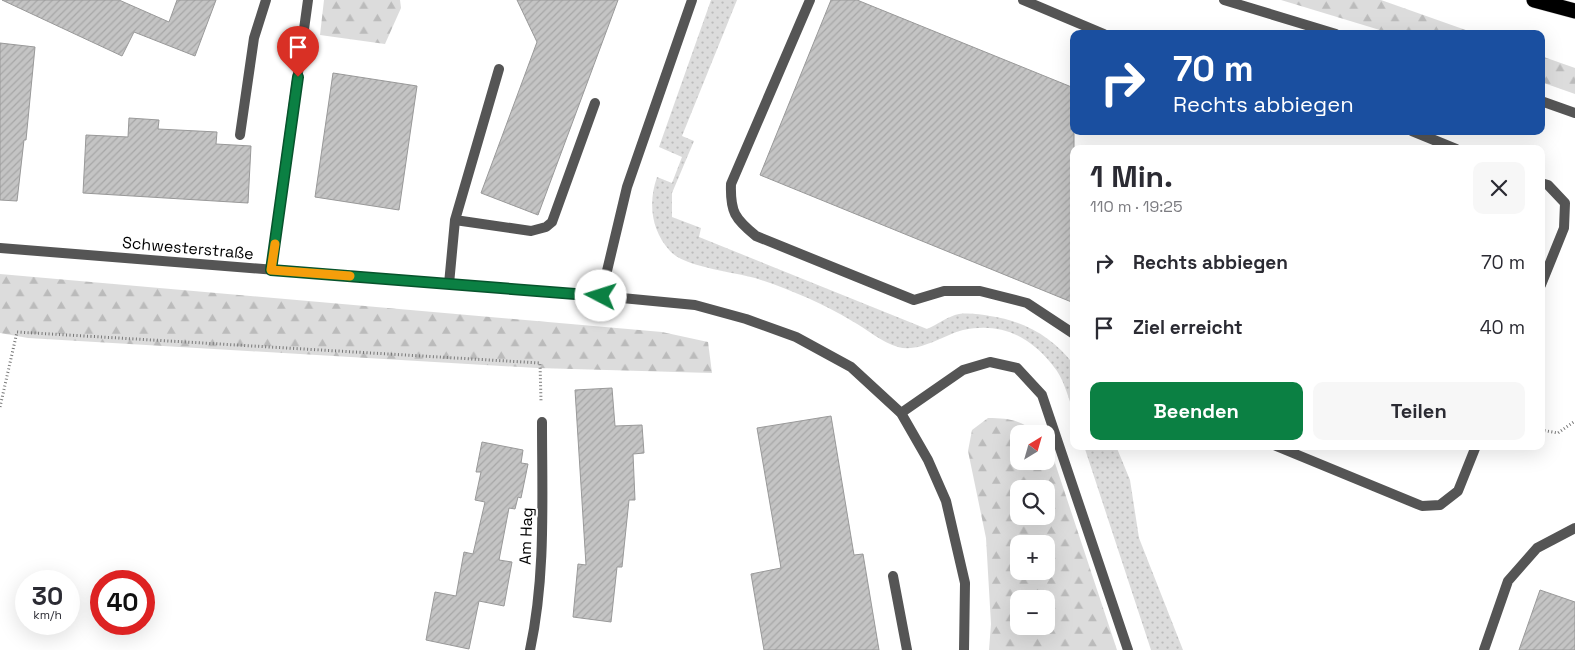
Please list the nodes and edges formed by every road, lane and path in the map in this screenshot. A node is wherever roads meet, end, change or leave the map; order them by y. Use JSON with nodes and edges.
{"nodes":[{"id":1,"x":266,"y":0,"type":"edge"},
{"id":2,"x":308,"y":0,"type":"edge"},
{"id":3,"x":692,"y":0,"type":"edge"},
{"id":4,"x":810,"y":0,"type":"edge"},
{"id":5,"x":1023,"y":0,"type":"edge"},
{"id":6,"x":1224,"y":0,"type":"edge"},
{"id":7,"x":1534,"y":0,"type":"edge"},
{"id":8,"x":1575,"y":11,"type":"edge"},
{"id":9,"x":1094,"y":30,"type":"edge"},
{"id":10,"x":1323,"y":30,"type":"edge"},
{"id":11,"x":499,"y":69,"type":"dead end"},
{"id":12,"x":595,"y":102,"type":"dead end"},
{"id":13,"x":1545,"y":102,"type":"edge"},
{"id":14,"x":1575,"y":113,"type":"edge"},
{"id":15,"x":240,"y":135,"type":"dead end"},
{"id":16,"x":1422,"y":135,"type":"edge"},
{"id":17,"x":1446,"y":145,"type":"edge"},
{"id":18,"x":1545,"y":184,"type":"edge"},
{"id":19,"x":455,"y":220,"type":"junction"},
{"id":20,"x":0,"y":248,"type":"edge"},
{"id":21,"x":271,"y":270,"type":"junction"},
{"id":22,"x":1545,"y":275,"type":"edge"},
{"id":23,"x":449,"y":284,"type":"junction"},
{"id":24,"x":601,"y":296,"type":"junction"},
{"id":25,"x":1070,"y":331,"type":"edge"},
{"id":26,"x":0,"y":407,"type":"edge"},
{"id":27,"x":901,"y":413,"type":"junction"},
{"id":28,"x":1575,"y":421,"type":"edge"},
{"id":29,"x":542,"y":422,"type":"joint"},
{"id":30,"x":1545,"y":431,"type":"edge"},
{"id":31,"x":1286,"y":450,"type":"edge"},
{"id":32,"x":1474,"y":450,"type":"edge"},
{"id":33,"x":1575,"y":528,"type":"edge"},
{"id":34,"x":893,"y":576,"type":"dead end"},
{"id":35,"x":530,"y":650,"type":"edge"},
{"id":36,"x":907,"y":650,"type":"edge"},
{"id":37,"x":964,"y":650,"type":"edge"},
{"id":38,"x":1128,"y":650,"type":"edge"},
{"id":39,"x":1484,"y":650,"type":"edge"}],
"edges":[{"from":1,"to":15,"type":"street"},
{"from":2,"to":21,"type":"street"},
{"from":3,"to":24,"type":"street"},
{"from":4,"to":25,"type":"street"},
{"from":5,"to":9,"type":"street"},
{"from":6,"to":10,"type":"street"},
{"from":7,"to":8,"type":"highway"},
{"from":11,"to":19,"type":"street"},
{"from":12,"to":19,"type":"street"},
{"from":13,"to":14,"type":"street"},
{"from":16,"to":17,"type":"street"},
{"from":18,"to":22,"type":"street"},
{"from":19,"to":23,"type":"street"},
{"from":20,"to":21,"type":"street","name":"Schwesterstraße"},
{"from":21,"to":23,"type":"street","name":"Schwesterstraße"},
{"from":23,"to":24,"type":"street","name":"Schwesterstraße"},
{"from":24,"to":27,"type":"street","name":"Schwesterstraße"},
{"from":26,"to":29,"type":"path"},
{"from":27,"to":37,"type":"street","name":"Schwesterstraße"},
{"from":27,"to":38,"type":"street"},
{"from":28,"to":30,"type":"path"},
{"from":29,"to":35,"type":"street","name":"Am Hag"},
{"from":31,"to":32,"type":"street"},
{"from":33,"to":39,"type":"street"},
{"from":34,"to":36,"type":"street"}]}
